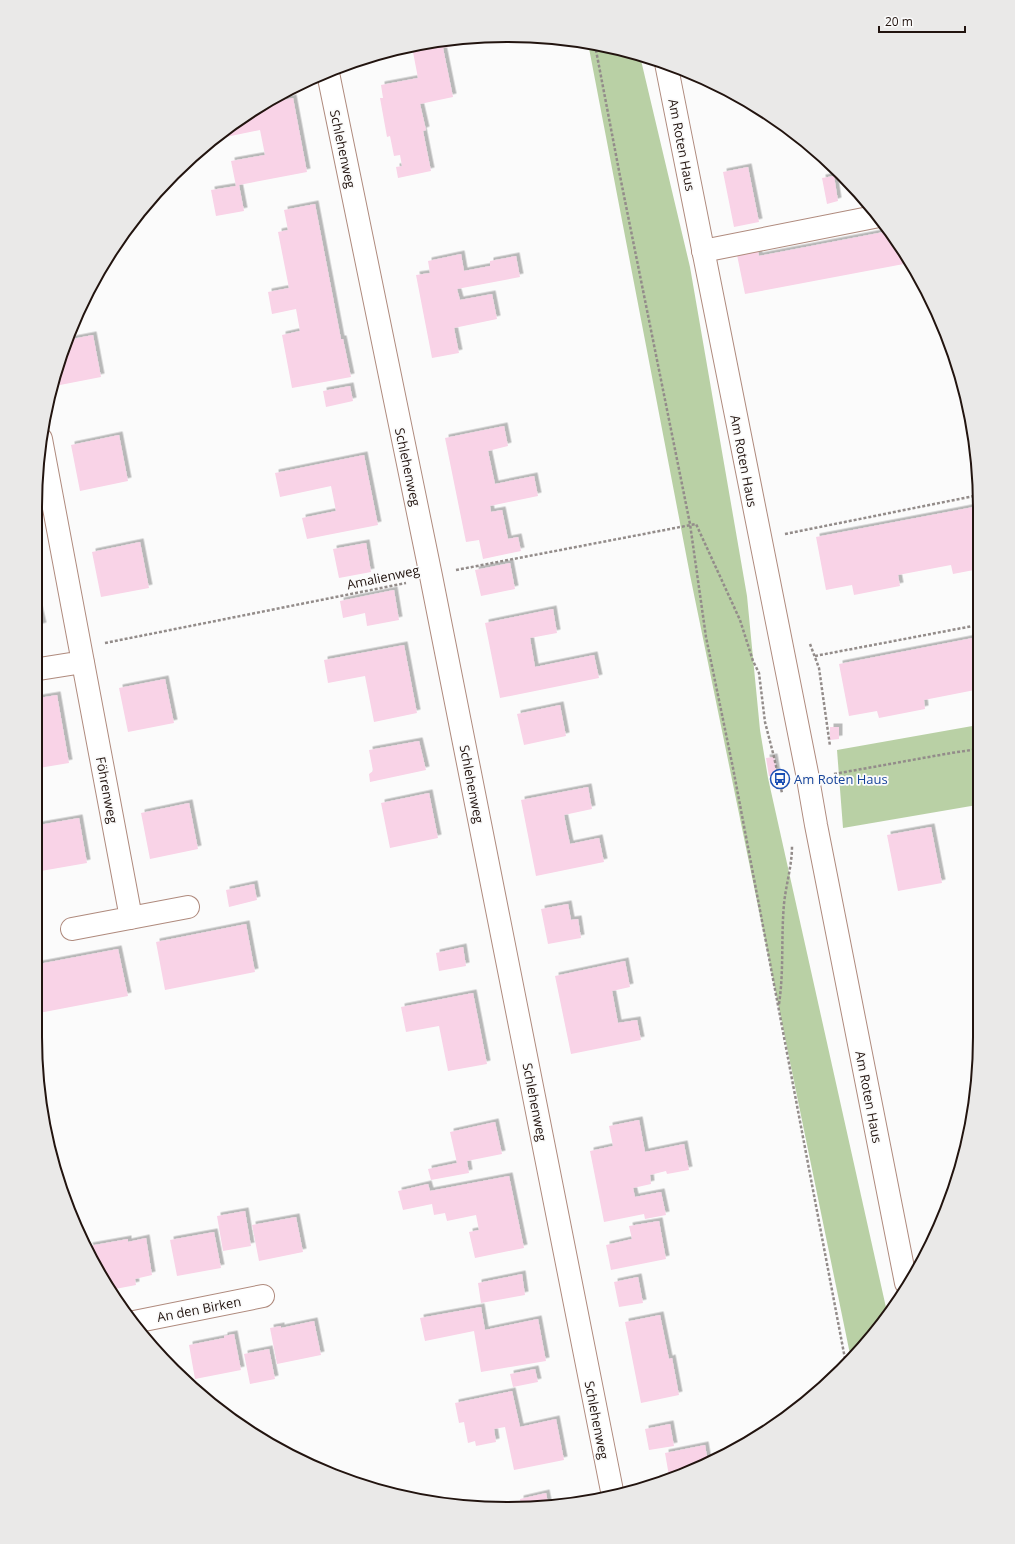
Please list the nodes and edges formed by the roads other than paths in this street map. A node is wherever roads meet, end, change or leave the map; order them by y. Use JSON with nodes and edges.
{"nodes":[{"id":1,"x":667,"y":71,"type":"edge"},
{"id":2,"x":329,"y":77,"type":"edge"},
{"id":3,"x":871,"y":218,"type":"edge"},
{"id":4,"x":702,"y":251,"type":"junction"},
{"id":5,"x":45,"y":459,"type":"edge"},
{"id":6,"x":82,"y":655,"type":"junction"},
{"id":7,"x":42,"y":668,"type":"edge"},
{"id":8,"x":188,"y":907,"type":"dead end"},
{"id":9,"x":131,"y":918,"type":"junction"},
{"id":10,"x":72,"y":929,"type":"dead end"},
{"id":11,"x":905,"y":1279,"type":"edge"},
{"id":12,"x":263,"y":1296,"type":"dead end"},
{"id":13,"x":139,"y":1321,"type":"edge"},
{"id":14,"x":612,"y":1490,"type":"edge"}],
"edges":[{"from":1,"to":4,"type":"street","name":"Am Roten Haus"},
{"from":2,"to":14,"type":"street","name":"Schlehenweg"},
{"from":3,"to":4,"type":"street"},
{"from":4,"to":11,"type":"street","name":"Am Roten Haus"},
{"from":5,"to":6,"type":"street","name":"Föhrenweg"},
{"from":6,"to":7,"type":"street"},
{"from":6,"to":9,"type":"street","name":"Föhrenweg"},
{"from":8,"to":9,"type":"street"},
{"from":9,"to":10,"type":"street"},
{"from":12,"to":13,"type":"street","name":"An den Birken"}]}
